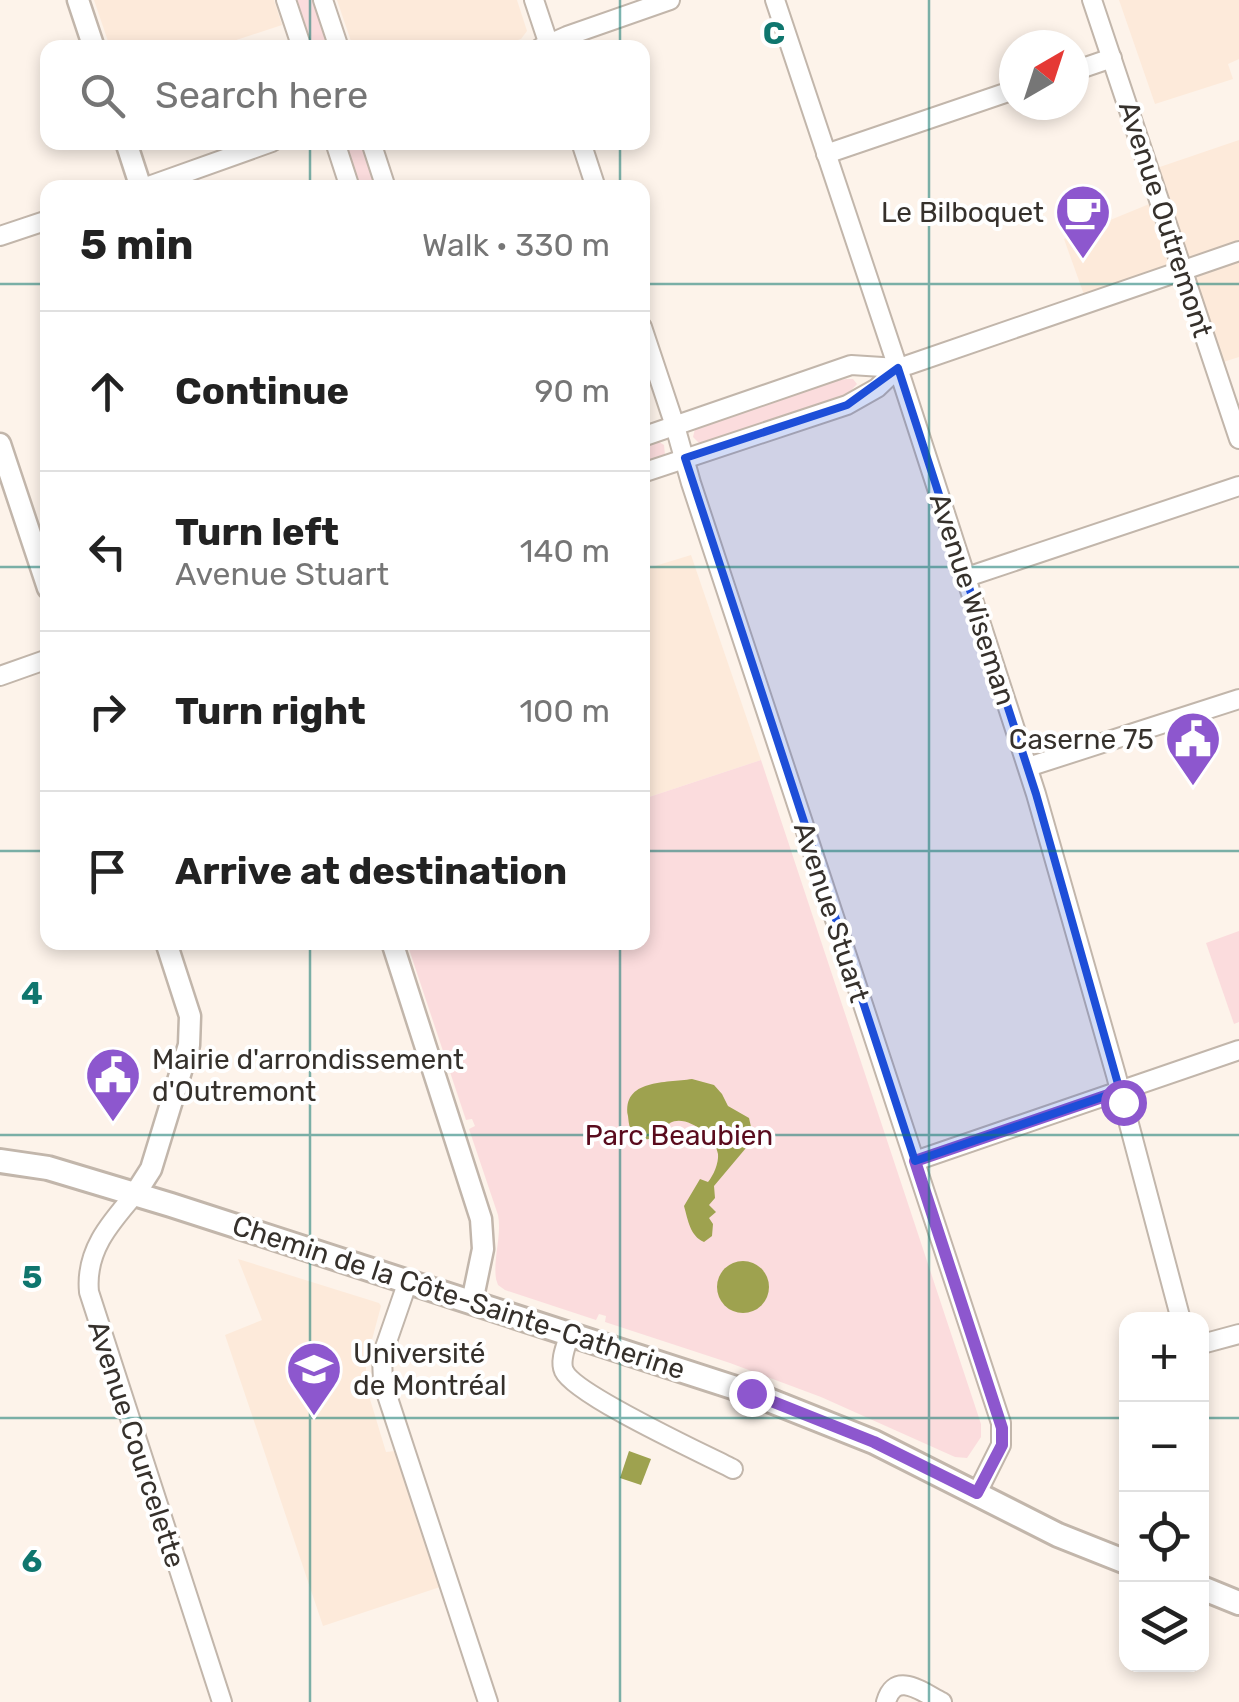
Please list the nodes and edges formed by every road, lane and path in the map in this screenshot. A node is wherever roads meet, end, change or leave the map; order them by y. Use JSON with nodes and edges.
{"nodes":[{"id":1,"x":78,"y":0,"type":"edge"},
{"id":2,"x":286,"y":0,"type":"edge"},
{"id":3,"x":323,"y":0,"type":"edge"},
{"id":4,"x":534,"y":0,"type":"edge"},
{"id":5,"x":670,"y":0,"type":"edge"},
{"id":6,"x":775,"y":0,"type":"edge"},
{"id":7,"x":1092,"y":0,"type":"edge"},
{"id":8,"x":91,"y":40,"type":"edge"},
{"id":9,"x":299,"y":40,"type":"edge"},
{"id":10,"x":337,"y":40,"type":"edge"},
{"id":11,"x":544,"y":40,"type":"edge"},
{"id":12,"x":562,"y":40,"type":"edge"},
{"id":13,"x":1112,"y":58,"type":"junction"},
{"id":14,"x":1089,"y":65,"type":"edge"},
{"id":15,"x":999,"y":95,"type":"edge"},
{"id":16,"x":129,"y":150,"type":"edge"},
{"id":17,"x":249,"y":150,"type":"edge"},
{"id":18,"x":338,"y":150,"type":"edge"},
{"id":19,"x":374,"y":150,"type":"edge"},
{"id":20,"x":584,"y":150,"type":"edge"},
{"id":21,"x":826,"y":154,"type":"junction"},
{"id":22,"x":139,"y":180,"type":"edge"},
{"id":23,"x":165,"y":180,"type":"edge"},
{"id":24,"x":347,"y":180,"type":"edge"},
{"id":25,"x":383,"y":180,"type":"edge"},
{"id":26,"x":593,"y":180,"type":"edge"},
{"id":27,"x":40,"y":223,"type":"edge"},
{"id":28,"x":0,"y":236,"type":"edge"},
{"id":29,"x":1239,"y":251,"type":"edge"},
{"id":30,"x":1183,"y":270,"type":"junction"},
{"id":31,"x":650,"y":352,"type":"edge"},
{"id":32,"x":898,"y":368,"type":"junction"},
{"id":33,"x":675,"y":426,"type":"junction"},
{"id":34,"x":650,"y":434,"type":"edge"},
{"id":35,"x":1239,"y":438,"type":"edge"},
{"id":36,"x":0,"y":444,"type":"edge"},
{"id":37,"x":684,"y":458,"type":"junction"},
{"id":38,"x":650,"y":470,"type":"edge"},
{"id":39,"x":1239,"y":486,"type":"edge"},
{"id":40,"x":40,"y":564,"type":"edge"},
{"id":41,"x":966,"y":578,"type":"junction"},
{"id":42,"x":40,"y":663,"type":"edge"},
{"id":43,"x":0,"y":676,"type":"edge"},
{"id":44,"x":1239,"y":699,"type":"edge"},
{"id":45,"x":1028,"y":767,"type":"junction"},
{"id":46,"x":169,"y":950,"type":"edge"},
{"id":47,"x":395,"y":950,"type":"edge"},
{"id":48,"x":1239,"y":1050,"type":"edge"},
{"id":49,"x":1120,"y":1091,"type":"junction"},
{"id":50,"x":915,"y":1161,"type":"junction"},
{"id":51,"x":0,"y":1162,"type":"edge"},
{"id":52,"x":135,"y":1194,"type":"junction"},
{"id":53,"x":408,"y":1281,"type":"junction"},
{"id":54,"x":472,"y":1302,"type":"junction"},
{"id":55,"x":1179,"y":1312,"type":"edge"},
{"id":56,"x":570,"y":1333,"type":"junction"},
{"id":57,"x":1239,"y":1334,"type":"edge"},
{"id":58,"x":1209,"y":1342,"type":"edge"},
{"id":59,"x":733,"y":1469,"type":"dead end"},
{"id":60,"x":977,"y":1493,"type":"junction"},
{"id":61,"x":1119,"y":1559,"type":"edge"},
{"id":62,"x":1209,"y":1591,"type":"edge"},
{"id":63,"x":1239,"y":1603,"type":"edge"},
{"id":64,"x":222,"y":1702,"type":"edge"},
{"id":65,"x":488,"y":1702,"type":"edge"},
{"id":66,"x":886,"y":1702,"type":"edge"},
{"id":67,"x":942,"y":1702,"type":"edge"}],
"edges":[{"from":1,"to":8,"type":"street"},
{"from":2,"to":9,"type":"street"},
{"from":3,"to":10,"type":"street"},
{"from":4,"to":11,"type":"street"},
{"from":5,"to":12,"type":"street"},
{"from":6,"to":21,"type":"street","name":"Avenue Wiseman"},
{"from":7,"to":13,"type":"street","name":"Avenue Outremont"},
{"from":13,"to":14,"type":"street"},
{"from":13,"to":30,"type":"street","name":"Avenue Outremont"},
{"from":15,"to":21,"type":"street"},
{"from":16,"to":22,"type":"street"},
{"from":17,"to":23,"type":"street"},
{"from":18,"to":24,"type":"street"},
{"from":19,"to":25,"type":"street"},
{"from":20,"to":26,"type":"street"},
{"from":21,"to":32,"type":"street","name":"Avenue Wiseman"},
{"from":27,"to":28,"type":"street"},
{"from":29,"to":30,"type":"street"},
{"from":30,"to":32,"type":"street"},
{"from":30,"to":35,"type":"street","name":"Avenue Outremont"},
{"from":31,"to":33,"type":"street","name":"Avenue Stuart"},
{"from":32,"to":33,"type":"street"},
{"from":32,"to":37,"type":"street"},
{"from":32,"to":41,"type":"street","name":"Avenue Wiseman"},
{"from":33,"to":34,"type":"street"},
{"from":33,"to":37,"type":"street","name":"Avenue Stuart"},
{"from":36,"to":40,"type":"street"},
{"from":37,"to":38,"type":"street"},
{"from":37,"to":50,"type":"street","name":"Avenue Stuart"},
{"from":39,"to":41,"type":"street"},
{"from":41,"to":45,"type":"street","name":"Avenue Wiseman"},
{"from":42,"to":43,"type":"street"},
{"from":44,"to":45,"type":"street"},
{"from":45,"to":49,"type":"street","name":"Avenue Wiseman"},
{"from":46,"to":52,"type":"street"},
{"from":47,"to":54,"type":"street"},
{"from":48,"to":49,"type":"street"},
{"from":49,"to":50,"type":"street"},
{"from":49,"to":55,"type":"street","name":"Avenue Wiseman"},
{"from":50,"to":60,"type":"street","name":"Avenue Stuart"},
{"from":51,"to":52,"type":"main road","name":"Chemin de la Côte-Sainte-Catherine"},
{"from":52,"to":53,"type":"main road","name":"Chemin de la Côte-Sainte-Catherine"},
{"from":52,"to":64,"type":"street","name":"Avenue Courcelette"},
{"from":53,"to":54,"type":"main road","name":"Chemin de la Côte-Sainte-Catherine"},
{"from":53,"to":65,"type":"street"},
{"from":54,"to":56,"type":"main road","name":"Chemin de la Côte-Sainte-Catherine"},
{"from":56,"to":59,"type":"street"},
{"from":56,"to":60,"type":"main road","name":"Chemin de la Côte-Sainte-Catherine"},
{"from":57,"to":58,"type":"street"},
{"from":60,"to":61,"type":"main road","name":"Chemin de la Côte-Sainte-Catherine"},
{"from":62,"to":63,"type":"main road"},
{"from":66,"to":67,"type":"street"}]}
